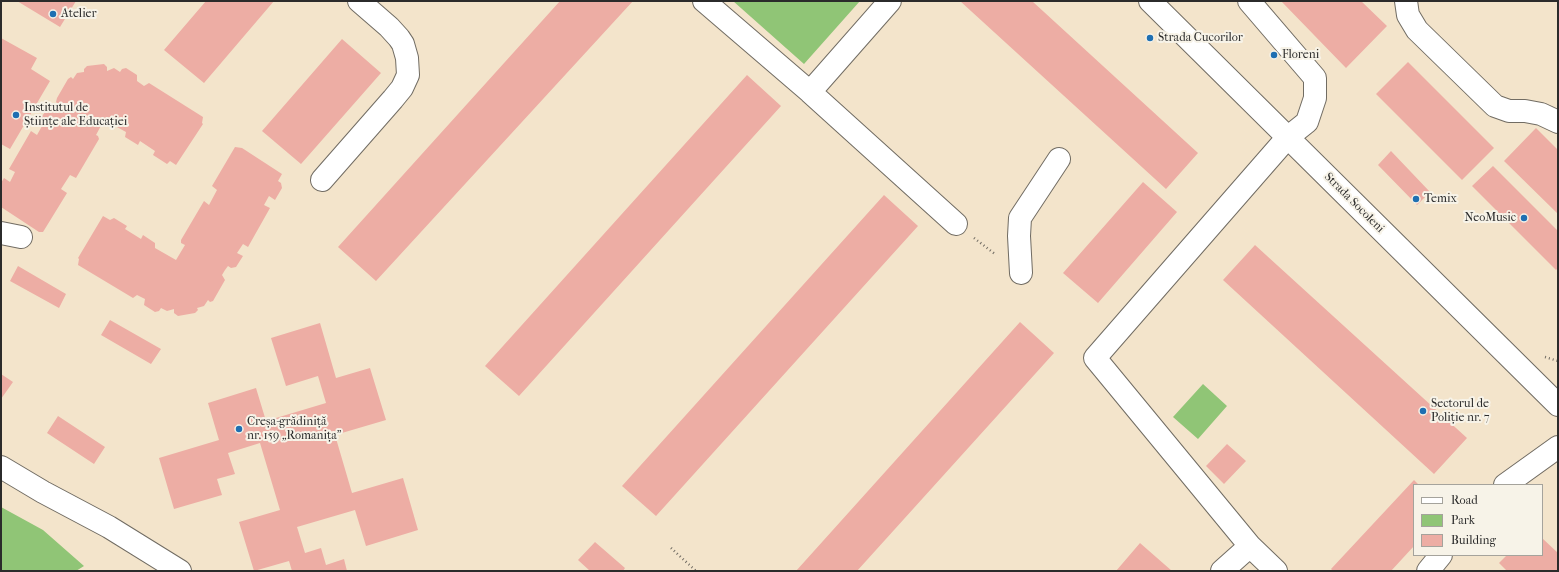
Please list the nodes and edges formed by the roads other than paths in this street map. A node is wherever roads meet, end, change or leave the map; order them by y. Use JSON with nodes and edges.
{"nodes":[{"id":1,"x":359,"y":1,"type":"edge"},
{"id":2,"x":704,"y":1,"type":"edge"},
{"id":3,"x":890,"y":1,"type":"edge"},
{"id":4,"x":1150,"y":1,"type":"edge"},
{"id":5,"x":1249,"y":1,"type":"edge"},
{"id":6,"x":1406,"y":1,"type":"edge"},
{"id":7,"x":810,"y":92,"type":"junction"},
{"id":8,"x":1558,"y":122,"type":"edge"},
{"id":9,"x":1287,"y":138,"type":"junction"},
{"id":10,"x":1059,"y":159,"type":"dead end"},
{"id":11,"x":322,"y":180,"type":"dead end"},
{"id":12,"x":956,"y":224,"type":"road end"},
{"id":13,"x":1021,"y":273,"type":"road end"},
{"id":14,"x":1557,"y":402,"type":"edge"},
{"id":15,"x":1558,"y":447,"type":"edge"},
{"id":16,"x":1,"y":467,"type":"edge"},
{"id":17,"x":1505,"y":484,"type":"edge"},
{"id":18,"x":1250,"y":546,"type":"junction"},
{"id":19,"x":1440,"y":556,"type":"edge"},
{"id":20,"x":180,"y":571,"type":"edge"},
{"id":21,"x":1222,"y":571,"type":"edge"},
{"id":22,"x":1276,"y":571,"type":"edge"},
{"id":23,"x":1428,"y":571,"type":"edge"}],
"edges":[{"from":1,"to":11,"type":"main road"},
{"from":2,"to":7,"type":"main road"},
{"from":3,"to":7,"type":"main road"},
{"from":4,"to":9,"type":"main road","name":"Strada Socoleni"},
{"from":5,"to":9,"type":"main road"},
{"from":6,"to":8,"type":"main road"},
{"from":7,"to":12,"type":"main road"},
{"from":9,"to":14,"type":"main road","name":"Strada Socoleni"},
{"from":9,"to":18,"type":"main road"},
{"from":10,"to":13,"type":"main road"},
{"from":15,"to":17,"type":"main road"},
{"from":16,"to":20,"type":"main road"},
{"from":18,"to":21,"type":"main road"},
{"from":18,"to":22,"type":"main road"},
{"from":19,"to":23,"type":"main road"}]}
